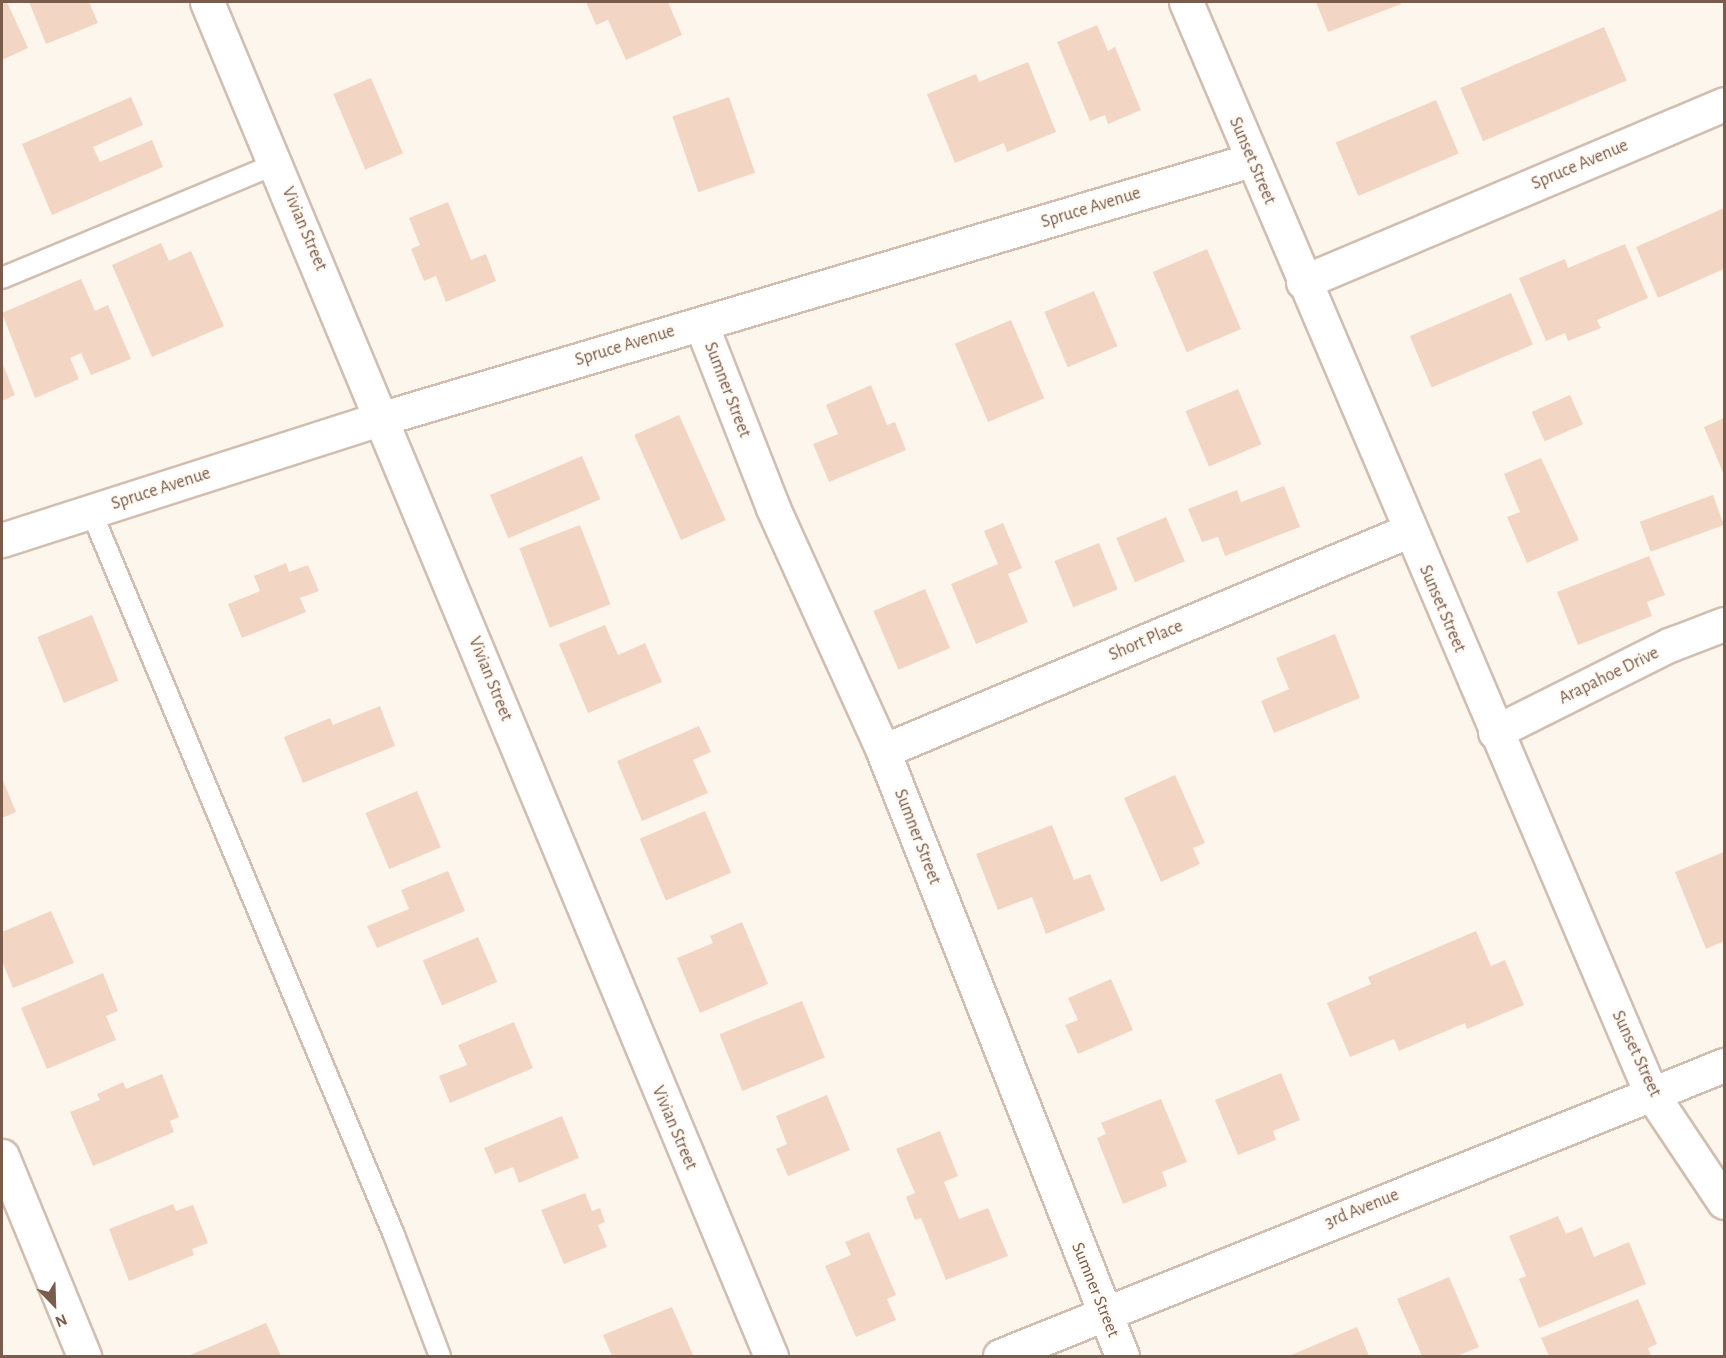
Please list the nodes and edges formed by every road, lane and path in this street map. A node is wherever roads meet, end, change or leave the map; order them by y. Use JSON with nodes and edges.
{"nodes":[{"id":1,"x":207,"y":2,"type":"edge"},
{"id":2,"x":1186,"y":2,"type":"edge"},
{"id":3,"x":1725,"y":104,"type":"edge"},
{"id":4,"x":1251,"y":160,"type":"junction"},
{"id":5,"x":276,"y":164,"type":"junction"},
{"id":6,"x":2,"y":278,"type":"edge"},
{"id":7,"x":1303,"y":282,"type":"junction"},
{"id":8,"x":701,"y":324,"type":"junction"},
{"id":9,"x":383,"y":418,"type":"junction"},
{"id":10,"x":91,"y":511,"type":"junction"},
{"id":11,"x":1408,"y":531,"type":"junction"},
{"id":12,"x":2,"y":540,"type":"edge"},
{"id":13,"x":1725,"y":624,"type":"edge"},
{"id":14,"x":1495,"y":732,"type":"junction"},
{"id":15,"x":883,"y":751,"type":"junction"},
{"id":16,"x":1725,"y":1065,"type":"edge"},
{"id":17,"x":1651,"y":1093,"type":"junction"},
{"id":18,"x":2,"y":1156,"type":"edge"},
{"id":19,"x":1725,"y":1202,"type":"edge"},
{"id":20,"x":1105,"y":1314,"type":"junction"},
{"id":21,"x":84,"y":1356,"type":"edge"},
{"id":22,"x":440,"y":1356,"type":"edge"},
{"id":23,"x":771,"y":1356,"type":"edge"},
{"id":24,"x":1000,"y":1356,"type":"edge"},
{"id":25,"x":1122,"y":1356,"type":"edge"}],
"edges":[{"from":1,"to":5,"type":"street","name":"Vivian Street"},
{"from":2,"to":4,"type":"street","name":"Sunset Street"},
{"from":3,"to":7,"type":"street","name":"Spruce Avenue"},
{"from":4,"to":7,"type":"street","name":"Sunset Street"},
{"from":4,"to":8,"type":"street","name":"Spruce Avenue"},
{"from":5,"to":6,"type":"lane"},
{"from":5,"to":9,"type":"street","name":"Vivian Street"},
{"from":7,"to":11,"type":"street","name":"Sunset Street"},
{"from":8,"to":9,"type":"street","name":"Spruce Avenue"},
{"from":8,"to":15,"type":"street","name":"Sumner Street"},
{"from":9,"to":10,"type":"street","name":"Spruce Avenue"},
{"from":9,"to":23,"type":"street","name":"Vivian Street"},
{"from":10,"to":12,"type":"street","name":"Spruce Avenue"},
{"from":10,"to":22,"type":"lane"},
{"from":11,"to":14,"type":"street","name":"Sunset Street"},
{"from":11,"to":15,"type":"street","name":"Short Place"},
{"from":13,"to":14,"type":"street","name":"Arapahoe Drive"},
{"from":14,"to":17,"type":"street","name":"Sunset Street"},
{"from":15,"to":20,"type":"street","name":"Sumner Street"},
{"from":16,"to":17,"type":"street","name":"3rd Avenue"},
{"from":17,"to":19,"type":"street","name":"Sunset Street"},
{"from":17,"to":20,"type":"street","name":"3rd Avenue"},
{"from":18,"to":21,"type":"street"},
{"from":20,"to":24,"type":"street","name":"3rd Avenue"},
{"from":20,"to":25,"type":"street","name":"Sumner Street"}]}
